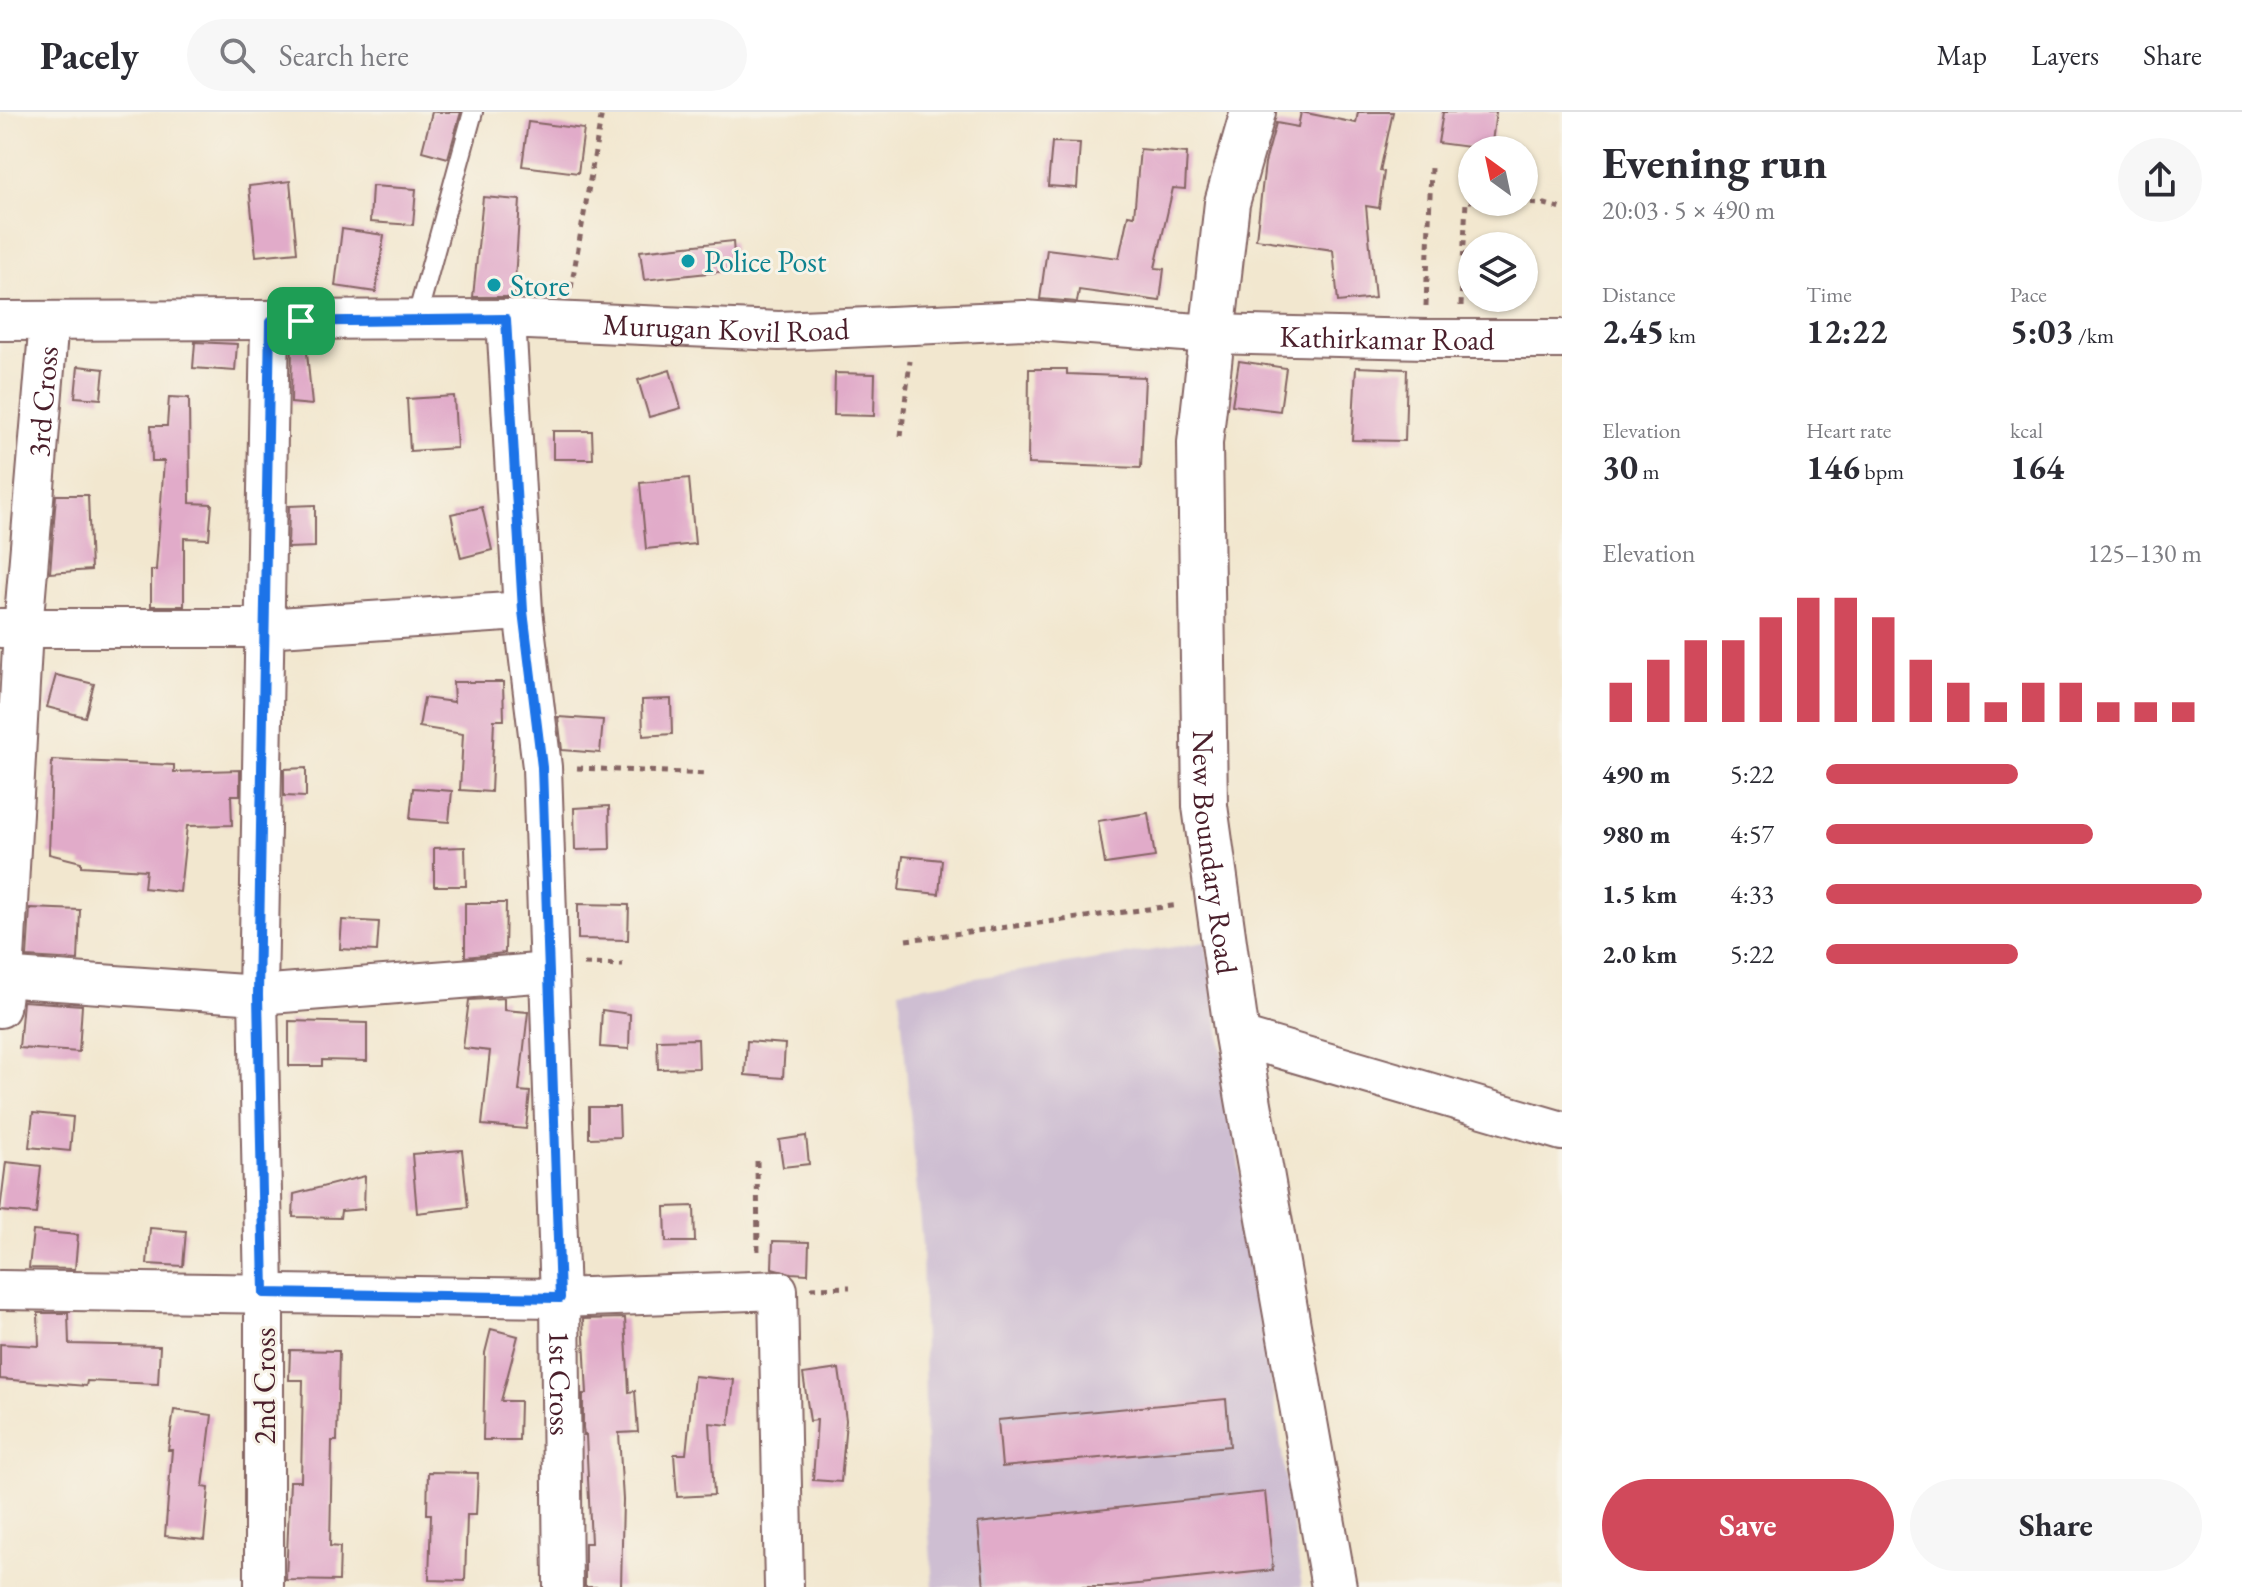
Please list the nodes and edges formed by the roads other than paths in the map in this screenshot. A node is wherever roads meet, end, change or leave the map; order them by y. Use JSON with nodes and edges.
{"nodes":[{"id":1,"x":473,"y":112,"type":"edge"},
{"id":2,"x":1253,"y":112,"type":"edge"},
{"id":3,"x":506,"y":319,"type":"junction"},
{"id":4,"x":416,"y":320,"type":"junction"},
{"id":5,"x":0,"y":321,"type":"edge"},
{"id":6,"x":49,"y":321,"type":"junction"},
{"id":7,"x":270,"y":322,"type":"junction"},
{"id":8,"x":1211,"y":334,"type":"junction"},
{"id":9,"x":1562,"y":339,"type":"edge"},
{"id":10,"x":523,"y":611,"type":"junction"},
{"id":11,"x":11,"y":628,"type":"edge"},
{"id":12,"x":263,"y":628,"type":"junction"},
{"id":13,"x":549,"y":972,"type":"junction"},
{"id":14,"x":1,"y":987,"type":"edge"},
{"id":15,"x":258,"y":995,"type":"junction"},
{"id":16,"x":1237,"y":1036,"type":"junction"},
{"id":17,"x":1562,"y":1131,"type":"edge"},
{"id":18,"x":0,"y":1290,"type":"edge"},
{"id":19,"x":264,"y":1293,"type":"junction"},
{"id":20,"x":560,"y":1298,"type":"junction"},
{"id":21,"x":264,"y":1587,"type":"edge"},
{"id":22,"x":563,"y":1587,"type":"edge"},
{"id":23,"x":784,"y":1587,"type":"edge"},
{"id":24,"x":1334,"y":1587,"type":"edge"}],
"edges":[{"from":1,"to":4,"type":"lane"},
{"from":2,"to":8,"type":"street","name":"New Boundary Road"},
{"from":3,"to":4,"type":"street","name":"Murugan Kovil Road"},
{"from":3,"to":8,"type":"street","name":"Murugan Kovil Road"},
{"from":3,"to":10,"type":"street","name":"1st Cross"},
{"from":4,"to":7,"type":"street","name":"Murugan Kovil Road"},
{"from":5,"to":6,"type":"street","name":"Murugan Kovil Road"},
{"from":6,"to":7,"type":"street","name":"Murugan Kovil Road"},
{"from":6,"to":11,"type":"street","name":"3rd Cross"},
{"from":7,"to":12,"type":"street","name":"2nd Cross"},
{"from":8,"to":9,"type":"street","name":"Kathirkamar Road"},
{"from":8,"to":16,"type":"street","name":"New Boundary Road"},
{"from":10,"to":12,"type":"street"},
{"from":10,"to":13,"type":"street","name":"1st Cross"},
{"from":11,"to":12,"type":"street"},
{"from":11,"to":14,"type":"street","name":"3rd Cross"},
{"from":12,"to":15,"type":"street","name":"2nd Cross"},
{"from":13,"to":15,"type":"street"},
{"from":13,"to":20,"type":"street","name":"1st Cross"},
{"from":14,"to":15,"type":"street"},
{"from":15,"to":19,"type":"street","name":"2nd Cross"},
{"from":16,"to":17,"type":"street"},
{"from":16,"to":24,"type":"street","name":"New Boundary Road"},
{"from":18,"to":19,"type":"street"},
{"from":19,"to":20,"type":"street"},
{"from":19,"to":21,"type":"street","name":"2nd Cross"},
{"from":20,"to":22,"type":"street","name":"1st Cross"},
{"from":20,"to":23,"type":"street"}]}
